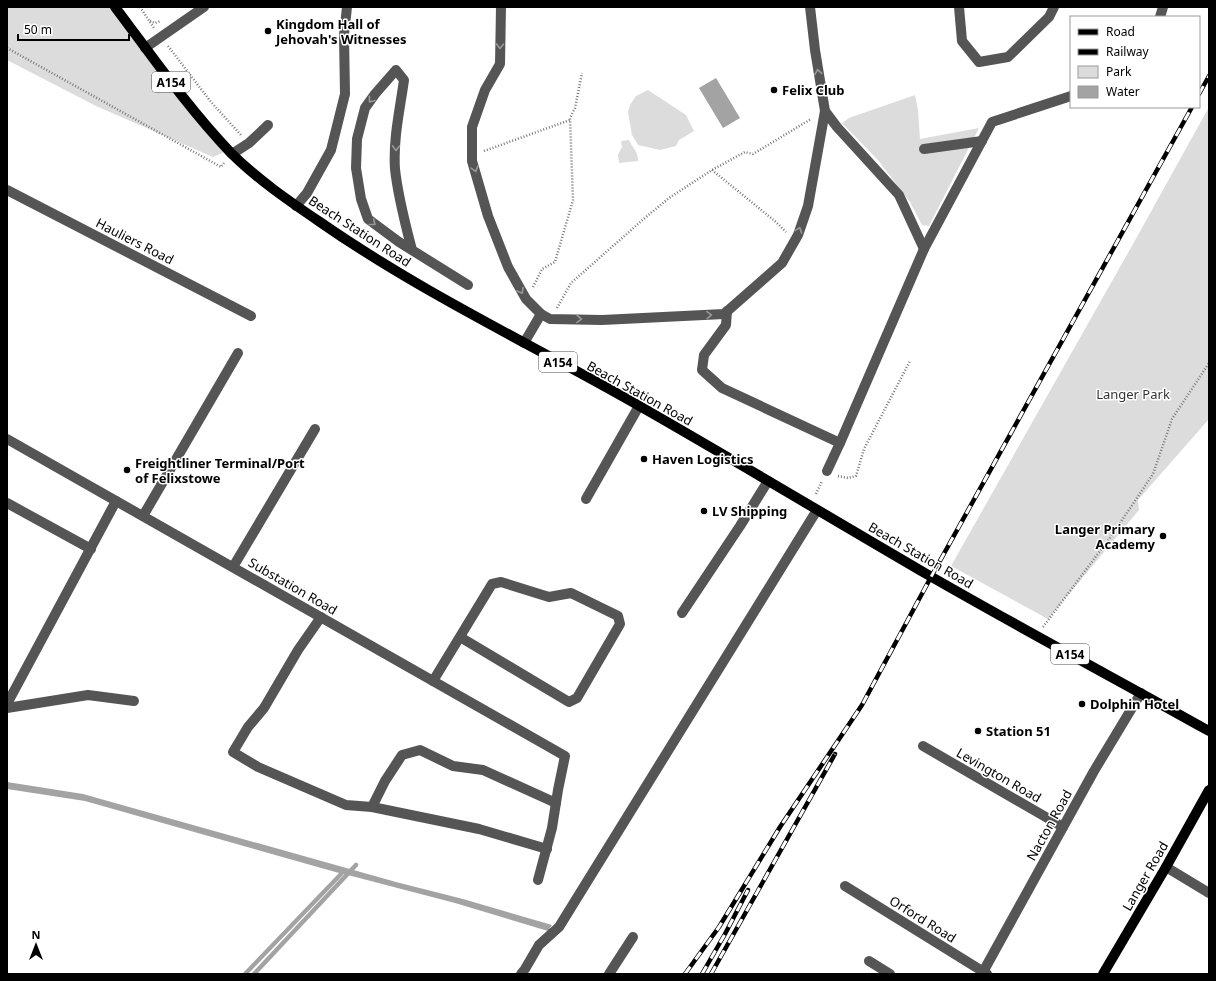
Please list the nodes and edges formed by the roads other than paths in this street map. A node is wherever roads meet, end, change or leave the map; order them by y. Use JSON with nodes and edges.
{"nodes":[{"id":1,"x":115,"y":7,"type":"edge"},
{"id":2,"x":204,"y":7,"type":"edge"},
{"id":3,"x":347,"y":7,"type":"edge"},
{"id":4,"x":501,"y":7,"type":"edge"},
{"id":5,"x":810,"y":7,"type":"edge"},
{"id":6,"x":959,"y":7,"type":"edge"},
{"id":7,"x":1054,"y":7,"type":"edge"},
{"id":8,"x":145,"y":48,"type":"junction"},
{"id":9,"x":1070,"y":96,"type":"edge"},
{"id":10,"x":825,"y":110,"type":"junction"},
{"id":11,"x":268,"y":125,"type":"dead end"},
{"id":12,"x":982,"y":141,"type":"junction"},
{"id":13,"x":924,"y":149,"type":"dead end"},
{"id":14,"x":232,"y":154,"type":"junction"},
{"id":15,"x":7,"y":190,"type":"edge"},
{"id":16,"x":296,"y":206,"type":"junction"},
{"id":17,"x":924,"y":249,"type":"junction"},
{"id":18,"x":412,"y":250,"type":"junction"},
{"id":19,"x":468,"y":285,"type":"dead end"},
{"id":20,"x":727,"y":311,"type":"junction"},
{"id":21,"x":541,"y":314,"type":"junction"},
{"id":22,"x":251,"y":316,"type":"dead end"},
{"id":23,"x":524,"y":343,"type":"junction"},
{"id":24,"x":238,"y":353,"type":"dead end"},
{"id":25,"x":639,"y":406,"type":"junction"},
{"id":26,"x":315,"y":429,"type":"dead end"},
{"id":27,"x":7,"y":439,"type":"edge"},
{"id":28,"x":840,"y":443,"type":"junction"},
{"id":29,"x":827,"y":471,"type":"road end"},
{"id":30,"x":768,"y":481,"type":"junction"},
{"id":31,"x":586,"y":499,"type":"dead end"},
{"id":32,"x":116,"y":501,"type":"junction"},
{"id":33,"x":7,"y":503,"type":"edge"},
{"id":34,"x":818,"y":510,"type":"junction"},
{"id":35,"x":143,"y":516,"type":"junction"},
{"id":36,"x":91,"y":549,"type":"junction"},
{"id":37,"x":232,"y":566,"type":"junction"},
{"id":38,"x":682,"y":613,"type":"dead end"},
{"id":39,"x":321,"y":617,"type":"junction"},
{"id":40,"x":460,"y":637,"type":"junction"},
{"id":41,"x":433,"y":681,"type":"junction"},
{"id":42,"x":1141,"y":693,"type":"junction"},
{"id":43,"x":134,"y":701,"type":"dead end"},
{"id":44,"x":7,"y":704,"type":"edge"},
{"id":45,"x":7,"y":708,"type":"edge"},
{"id":46,"x":1209,"y":731,"type":"edge"},
{"id":47,"x":923,"y":746,"type":"dead end"},
{"id":48,"x":1209,"y":790,"type":"edge"},
{"id":49,"x":556,"y":803,"type":"junction"},
{"id":50,"x":372,"y":807,"type":"junction"},
{"id":51,"x":1063,"y":827,"type":"junction"},
{"id":52,"x":546,"y":849,"type":"junction"},
{"id":53,"x":1166,"y":867,"type":"junction"},
{"id":54,"x":538,"y":880,"type":"dead end"},
{"id":55,"x":845,"y":886,"type":"dead end"},
{"id":56,"x":1209,"y":893,"type":"edge"},
{"id":57,"x":633,"y":937,"type":"dead end"},
{"id":58,"x":869,"y":961,"type":"dead end"},
{"id":59,"x":985,"y":973,"type":"edge"},
{"id":60,"x":520,"y":974,"type":"edge"},
{"id":61,"x":609,"y":974,"type":"edge"},
{"id":62,"x":890,"y":974,"type":"edge"},
{"id":63,"x":1103,"y":974,"type":"edge"}],
"edges":[{"from":1,"to":8,"type":"main road","name":"Beach Station Road","number":"A154"},
{"from":2,"to":8,"type":"street"},
{"from":3,"to":16,"type":"street"},
{"from":4,"to":21,"type":"street","one_way":true},
{"from":10,"to":5,"type":"street","one_way":true},
{"from":6,"to":7,"type":"street"},
{"from":8,"to":14,"type":"main road","name":"Beach Station Road","number":"A154"},
{"from":9,"to":12,"type":"street"},
{"from":10,"to":17,"type":"street"},
{"from":20,"to":10,"type":"street","one_way":true},
{"from":11,"to":14,"type":"street"},
{"from":12,"to":13,"type":"street"},
{"from":12,"to":17,"type":"street"},
{"from":14,"to":16,"type":"main road","name":"Beach Station Road","number":"A154"},
{"from":15,"to":22,"type":"street","name":"Hauliers Road"},
{"from":16,"to":23,"type":"main road","name":"Beach Station Road","number":"A154"},
{"from":17,"to":28,"type":"street"},
{"from":18,"to":18,"type":"street"},
{"from":18,"to":19,"type":"street"},
{"from":21,"to":20,"type":"street","one_way":true},
{"from":20,"to":28,"type":"street"},
{"from":21,"to":23,"type":"street"},
{"from":23,"to":25,"type":"main road","name":"Beach Station Road","number":"A154"},
{"from":24,"to":35,"type":"street"},
{"from":25,"to":30,"type":"main road","name":"Beach Station Road","number":"A154"},
{"from":25,"to":31,"type":"street"},
{"from":26,"to":37,"type":"street"},
{"from":27,"to":32,"type":"street","name":"Substation Road"},
{"from":28,"to":29,"type":"street"},
{"from":30,"to":34,"type":"main road","name":"Beach Station Road","number":"A154"},
{"from":30,"to":38,"type":"street"},
{"from":32,"to":35,"type":"street","name":"Substation Road"},
{"from":32,"to":36,"type":"street"},
{"from":33,"to":36,"type":"street"},
{"from":34,"to":42,"type":"main road","name":"Beach Station Road","number":"A154"},
{"from":34,"to":60,"type":"street"},
{"from":35,"to":37,"type":"street","name":"Substation Road"},
{"from":36,"to":44,"type":"street"},
{"from":37,"to":39,"type":"street","name":"Substation Road"},
{"from":39,"to":41,"type":"street","name":"Substation Road"},
{"from":39,"to":50,"type":"street"},
{"from":40,"to":40,"type":"street"},
{"from":40,"to":41,"type":"street"},
{"from":41,"to":49,"type":"street","name":"Substation Road"},
{"from":42,"to":46,"type":"main road","name":"Beach Station Road","number":"A154"},
{"from":42,"to":51,"type":"street","name":"Nacton Road"},
{"from":43,"to":45,"type":"street"},
{"from":47,"to":51,"type":"street","name":"Levington Road"},
{"from":48,"to":53,"type":"main road","name":"Langer Road"},
{"from":49,"to":50,"type":"street"},
{"from":49,"to":52,"type":"street"},
{"from":50,"to":52,"type":"street"},
{"from":51,"to":59,"type":"street","name":"Nacton Road"},
{"from":52,"to":54,"type":"street"},
{"from":53,"to":56,"type":"street"},
{"from":53,"to":63,"type":"main road","name":"Langer Road"},
{"from":55,"to":59,"type":"street","name":"Orford Road"},
{"from":57,"to":61,"type":"street"},
{"from":58,"to":62,"type":"street"}]}
